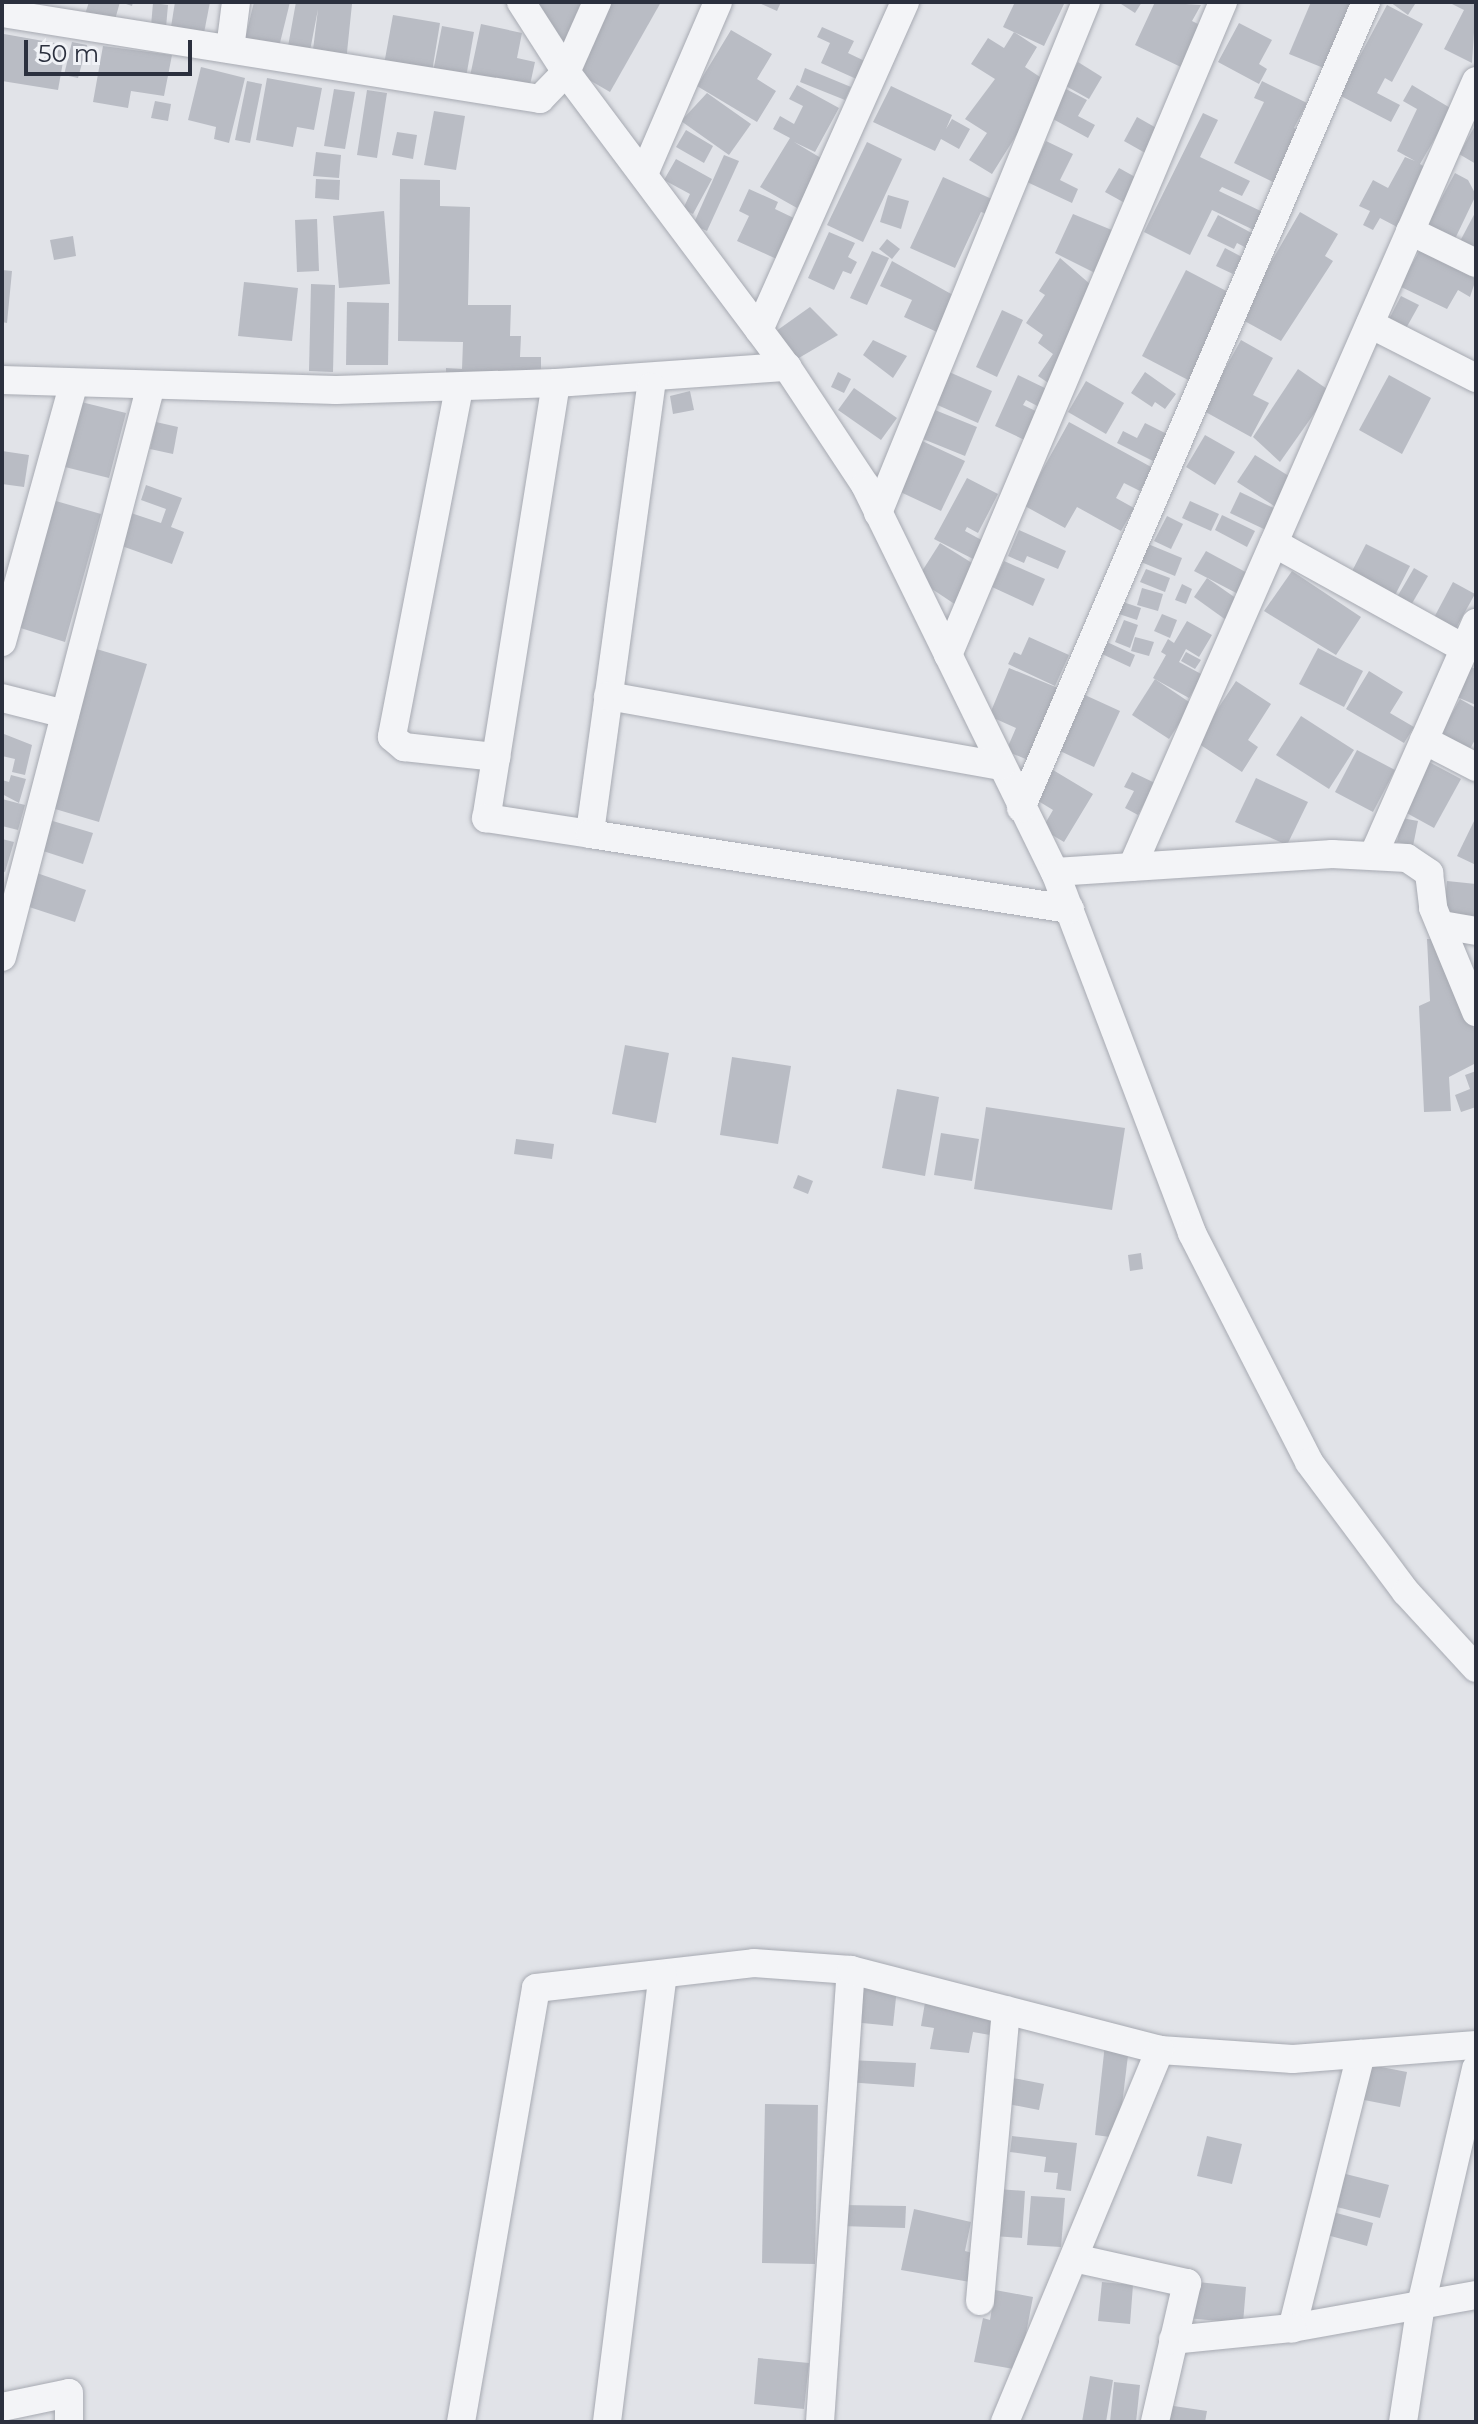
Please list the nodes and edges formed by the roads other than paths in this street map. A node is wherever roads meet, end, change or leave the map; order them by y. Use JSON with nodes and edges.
{"nodes":[{"id":1,"x":236,"y":2,"type":"edge"},
{"id":2,"x":521,"y":2,"type":"edge"},
{"id":3,"x":597,"y":2,"type":"edge"},
{"id":4,"x":718,"y":2,"type":"edge"},
{"id":5,"x":905,"y":2,"type":"edge"},
{"id":6,"x":1086,"y":2,"type":"edge"},
{"id":7,"x":1223,"y":2,"type":"edge"},
{"id":8,"x":1366,"y":2,"type":"edge"},
{"id":9,"x":2,"y":13,"type":"edge"},
{"id":10,"x":230,"y":49,"type":"junction"},
{"id":11,"x":566,"y":72,"type":"junction"},
{"id":12,"x":1474,"y":93,"type":"edge"},
{"id":13,"x":644,"y":174,"type":"junction"},
{"id":14,"x":1410,"y":231,"type":"junction"},
{"id":15,"x":1476,"y":263,"type":"edge"},
{"id":16,"x":1370,"y":324,"type":"junction"},
{"id":17,"x":759,"y":330,"type":"junction"},
{"id":18,"x":787,"y":367,"type":"junction"},
{"id":19,"x":1476,"y":378,"type":"edge"},
{"id":20,"x":2,"y":380,"type":"edge"},
{"id":21,"x":74,"y":383,"type":"junction"},
{"id":22,"x":556,"y":383,"type":"junction"},
{"id":23,"x":151,"y":385,"type":"junction"},
{"id":24,"x":651,"y":387,"type":"dead end"},
{"id":25,"x":459,"y":388,"type":"junction"},
{"id":26,"x":878,"y":513,"type":"junction"},
{"id":27,"x":1274,"y":543,"type":"junction"},
{"id":28,"x":1470,"y":636,"type":"edge"},
{"id":29,"x":2,"y":642,"type":"edge"},
{"id":30,"x":948,"y":655,"type":"junction"},
{"id":31,"x":608,"y":696,"type":"junction"},
{"id":32,"x":2,"y":698,"type":"edge"},
{"id":33,"x":65,"y":714,"type":"junction"},
{"id":34,"x":1424,"y":740,"type":"junction"},
{"id":35,"x":496,"y":757,"type":"junction"},
{"id":36,"x":1001,"y":766,"type":"junction"},
{"id":37,"x":1476,"y":767,"type":"edge"},
{"id":38,"x":1021,"y":808,"type":"junction"},
{"id":39,"x":590,"y":834,"type":"junction"},
{"id":40,"x":1373,"y":856,"type":"junction"},
{"id":41,"x":1132,"y":867,"type":"junction"},
{"id":42,"x":1055,"y":872,"type":"junction"},
{"id":43,"x":1070,"y":909,"type":"junction"},
{"id":44,"x":1442,"y":925,"type":"junction"},
{"id":45,"x":1476,"y":931,"type":"edge"},
{"id":46,"x":2,"y":957,"type":"edge"},
{"id":47,"x":1476,"y":1012,"type":"edge"},
{"id":48,"x":1476,"y":1668,"type":"edge"},
{"id":49,"x":851,"y":1970,"type":"junction"},
{"id":50,"x":663,"y":1975,"type":"junction"},
{"id":51,"x":1006,"y":2010,"type":"junction"},
{"id":52,"x":1476,"y":2045,"type":"edge"},
{"id":53,"x":1160,"y":2050,"type":"junction"},
{"id":54,"x":1361,"y":2054,"type":"junction"},
{"id":55,"x":1476,"y":2068,"type":"edge"},
{"id":56,"x":1074,"y":2258,"type":"junction"},
{"id":57,"x":1476,"y":2295,"type":"edge"},
{"id":58,"x":980,"y":2301,"type":"dead end"},
{"id":59,"x":1421,"y":2305,"type":"junction"},
{"id":60,"x":1292,"y":2328,"type":"junction"},
{"id":61,"x":1173,"y":2340,"type":"junction"},
{"id":62,"x":2,"y":2407,"type":"edge"},
{"id":63,"x":1013,"y":2421,"type":"edge"},
{"id":64,"x":69,"y":2422,"type":"edge"},
{"id":65,"x":461,"y":2422,"type":"edge"},
{"id":66,"x":607,"y":2422,"type":"edge"},
{"id":67,"x":820,"y":2422,"type":"edge"},
{"id":68,"x":1155,"y":2422,"type":"edge"},
{"id":69,"x":1403,"y":2422,"type":"edge"}],
"edges":[{"from":1,"to":10,"type":"street"},
{"from":2,"to":11,"type":"street"},
{"from":3,"to":11,"type":"street"},
{"from":4,"to":13,"type":"street"},
{"from":5,"to":17,"type":"street"},
{"from":6,"to":26,"type":"street"},
{"from":7,"to":30,"type":"street"},
{"from":8,"to":38,"type":"street"},
{"from":9,"to":10,"type":"street"},
{"from":10,"to":11,"type":"street"},
{"from":11,"to":13,"type":"street"},
{"from":12,"to":14,"type":"street"},
{"from":13,"to":17,"type":"street"},
{"from":14,"to":15,"type":"street"},
{"from":14,"to":16,"type":"street"},
{"from":16,"to":19,"type":"street"},
{"from":16,"to":27,"type":"street"},
{"from":17,"to":18,"type":"street"},
{"from":18,"to":22,"type":"street"},
{"from":18,"to":26,"type":"street"},
{"from":20,"to":21,"type":"street"},
{"from":21,"to":23,"type":"street"},
{"from":21,"to":29,"type":"street"},
{"from":22,"to":25,"type":"street"},
{"from":22,"to":35,"type":"street"},
{"from":23,"to":25,"type":"street"},
{"from":23,"to":33,"type":"street"},
{"from":24,"to":31,"type":"street"},
{"from":25,"to":35,"type":"street"},
{"from":26,"to":30,"type":"street"},
{"from":27,"to":28,"type":"street"},
{"from":27,"to":41,"type":"street"},
{"from":28,"to":34,"type":"street"},
{"from":30,"to":36,"type":"street"},
{"from":31,"to":36,"type":"street"},
{"from":31,"to":39,"type":"street"},
{"from":32,"to":33,"type":"street"},
{"from":33,"to":46,"type":"street"},
{"from":34,"to":37,"type":"street"},
{"from":34,"to":40,"type":"street"},
{"from":35,"to":39,"type":"street"},
{"from":36,"to":38,"type":"street"},
{"from":38,"to":42,"type":"street"},
{"from":39,"to":43,"type":"street"},
{"from":40,"to":41,"type":"street"},
{"from":40,"to":44,"type":"street"},
{"from":41,"to":42,"type":"street"},
{"from":42,"to":43,"type":"street"},
{"from":43,"to":48,"type":"street"},
{"from":44,"to":45,"type":"street"},
{"from":44,"to":47,"type":"street"},
{"from":49,"to":50,"type":"street"},
{"from":49,"to":51,"type":"street"},
{"from":49,"to":67,"type":"street"},
{"from":50,"to":65,"type":"street"},
{"from":50,"to":66,"type":"street"},
{"from":51,"to":53,"type":"street"},
{"from":51,"to":58,"type":"street"},
{"from":52,"to":54,"type":"street"},
{"from":53,"to":54,"type":"street"},
{"from":53,"to":56,"type":"street"},
{"from":54,"to":60,"type":"street"},
{"from":55,"to":59,"type":"street"},
{"from":56,"to":61,"type":"street"},
{"from":56,"to":63,"type":"street"},
{"from":57,"to":59,"type":"street"},
{"from":59,"to":60,"type":"street"},
{"from":59,"to":69,"type":"street"},
{"from":60,"to":61,"type":"street"},
{"from":61,"to":68,"type":"street"},
{"from":62,"to":64,"type":"street"}]}
